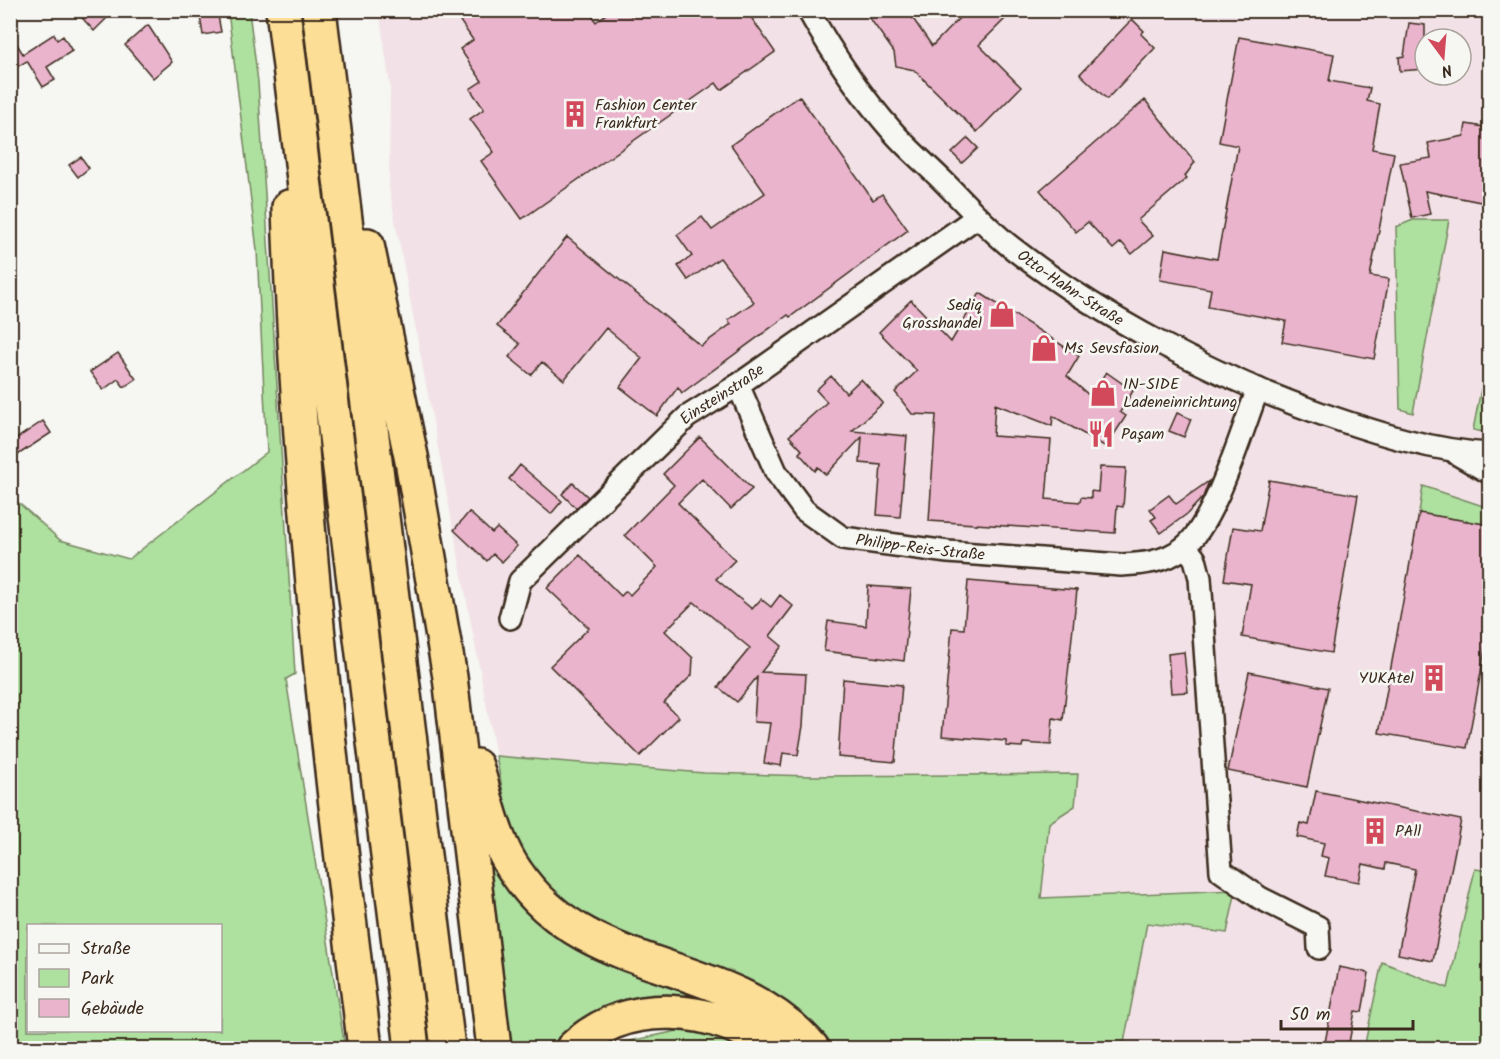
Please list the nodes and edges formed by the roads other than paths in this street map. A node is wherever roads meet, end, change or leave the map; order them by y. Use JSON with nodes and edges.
{"nodes":[{"id":1,"x":283,"y":10,"type":"edge"},
{"id":2,"x":319,"y":10,"type":"edge"},
{"id":3,"x":808,"y":10,"type":"edge"},
{"id":4,"x":327,"y":75,"type":"junction"},
{"id":5,"x":977,"y":217,"type":"junction"},
{"id":6,"x":738,"y":385,"type":"junction"},
{"id":7,"x":1258,"y":389,"type":"junction"},
{"id":8,"x":1454,"y":452,"type":"junction"},
{"id":9,"x":1490,"y":454,"type":"edge"},
{"id":10,"x":1490,"y":473,"type":"edge"},
{"id":11,"x":1186,"y":547,"type":"junction"},
{"id":12,"x":510,"y":618,"type":"dead end"},
{"id":13,"x":450,"y":677,"type":"junction"},
{"id":14,"x":1319,"y":948,"type":"dead end"},
{"id":15,"x":364,"y":1048,"type":"edge"},
{"id":16,"x":412,"y":1048,"type":"edge"},
{"id":17,"x":448,"y":1048,"type":"edge"},
{"id":18,"x":494,"y":1048,"type":"edge"},
{"id":19,"x":573,"y":1048,"type":"edge"},
{"id":20,"x":774,"y":1048,"type":"edge"},
{"id":21,"x":812,"y":1048,"type":"edge"}],
"edges":[{"from":1,"to":15,"type":"highway"},
{"from":1,"to":16,"type":"highway"},
{"from":2,"to":4,"type":"highway"},
{"from":3,"to":5,"type":"street","name":"Otto-Hahn-Straße"},
{"from":4,"to":13,"type":"highway"},
{"from":4,"to":17,"type":"highway"},
{"from":5,"to":6,"type":"street","name":"Einsteinstraße"},
{"from":5,"to":7,"type":"street","name":"Otto-Hahn-Straße"},
{"from":6,"to":11,"type":"street","name":"Philipp-Reis-Straße"},
{"from":6,"to":12,"type":"street","name":"Einsteinstraße"},
{"from":7,"to":8,"type":"street","name":"Otto-Hahn-Straße"},
{"from":7,"to":11,"type":"street"},
{"from":8,"to":9,"type":"street","name":"Otto-Hahn-Straße"},
{"from":8,"to":10,"type":"street","name":"Otto-Hahn-Straße"},
{"from":11,"to":14,"type":"street"},
{"from":13,"to":18,"type":"highway"},
{"from":13,"to":21,"type":"highway"},
{"from":19,"to":20,"type":"highway"}]}
